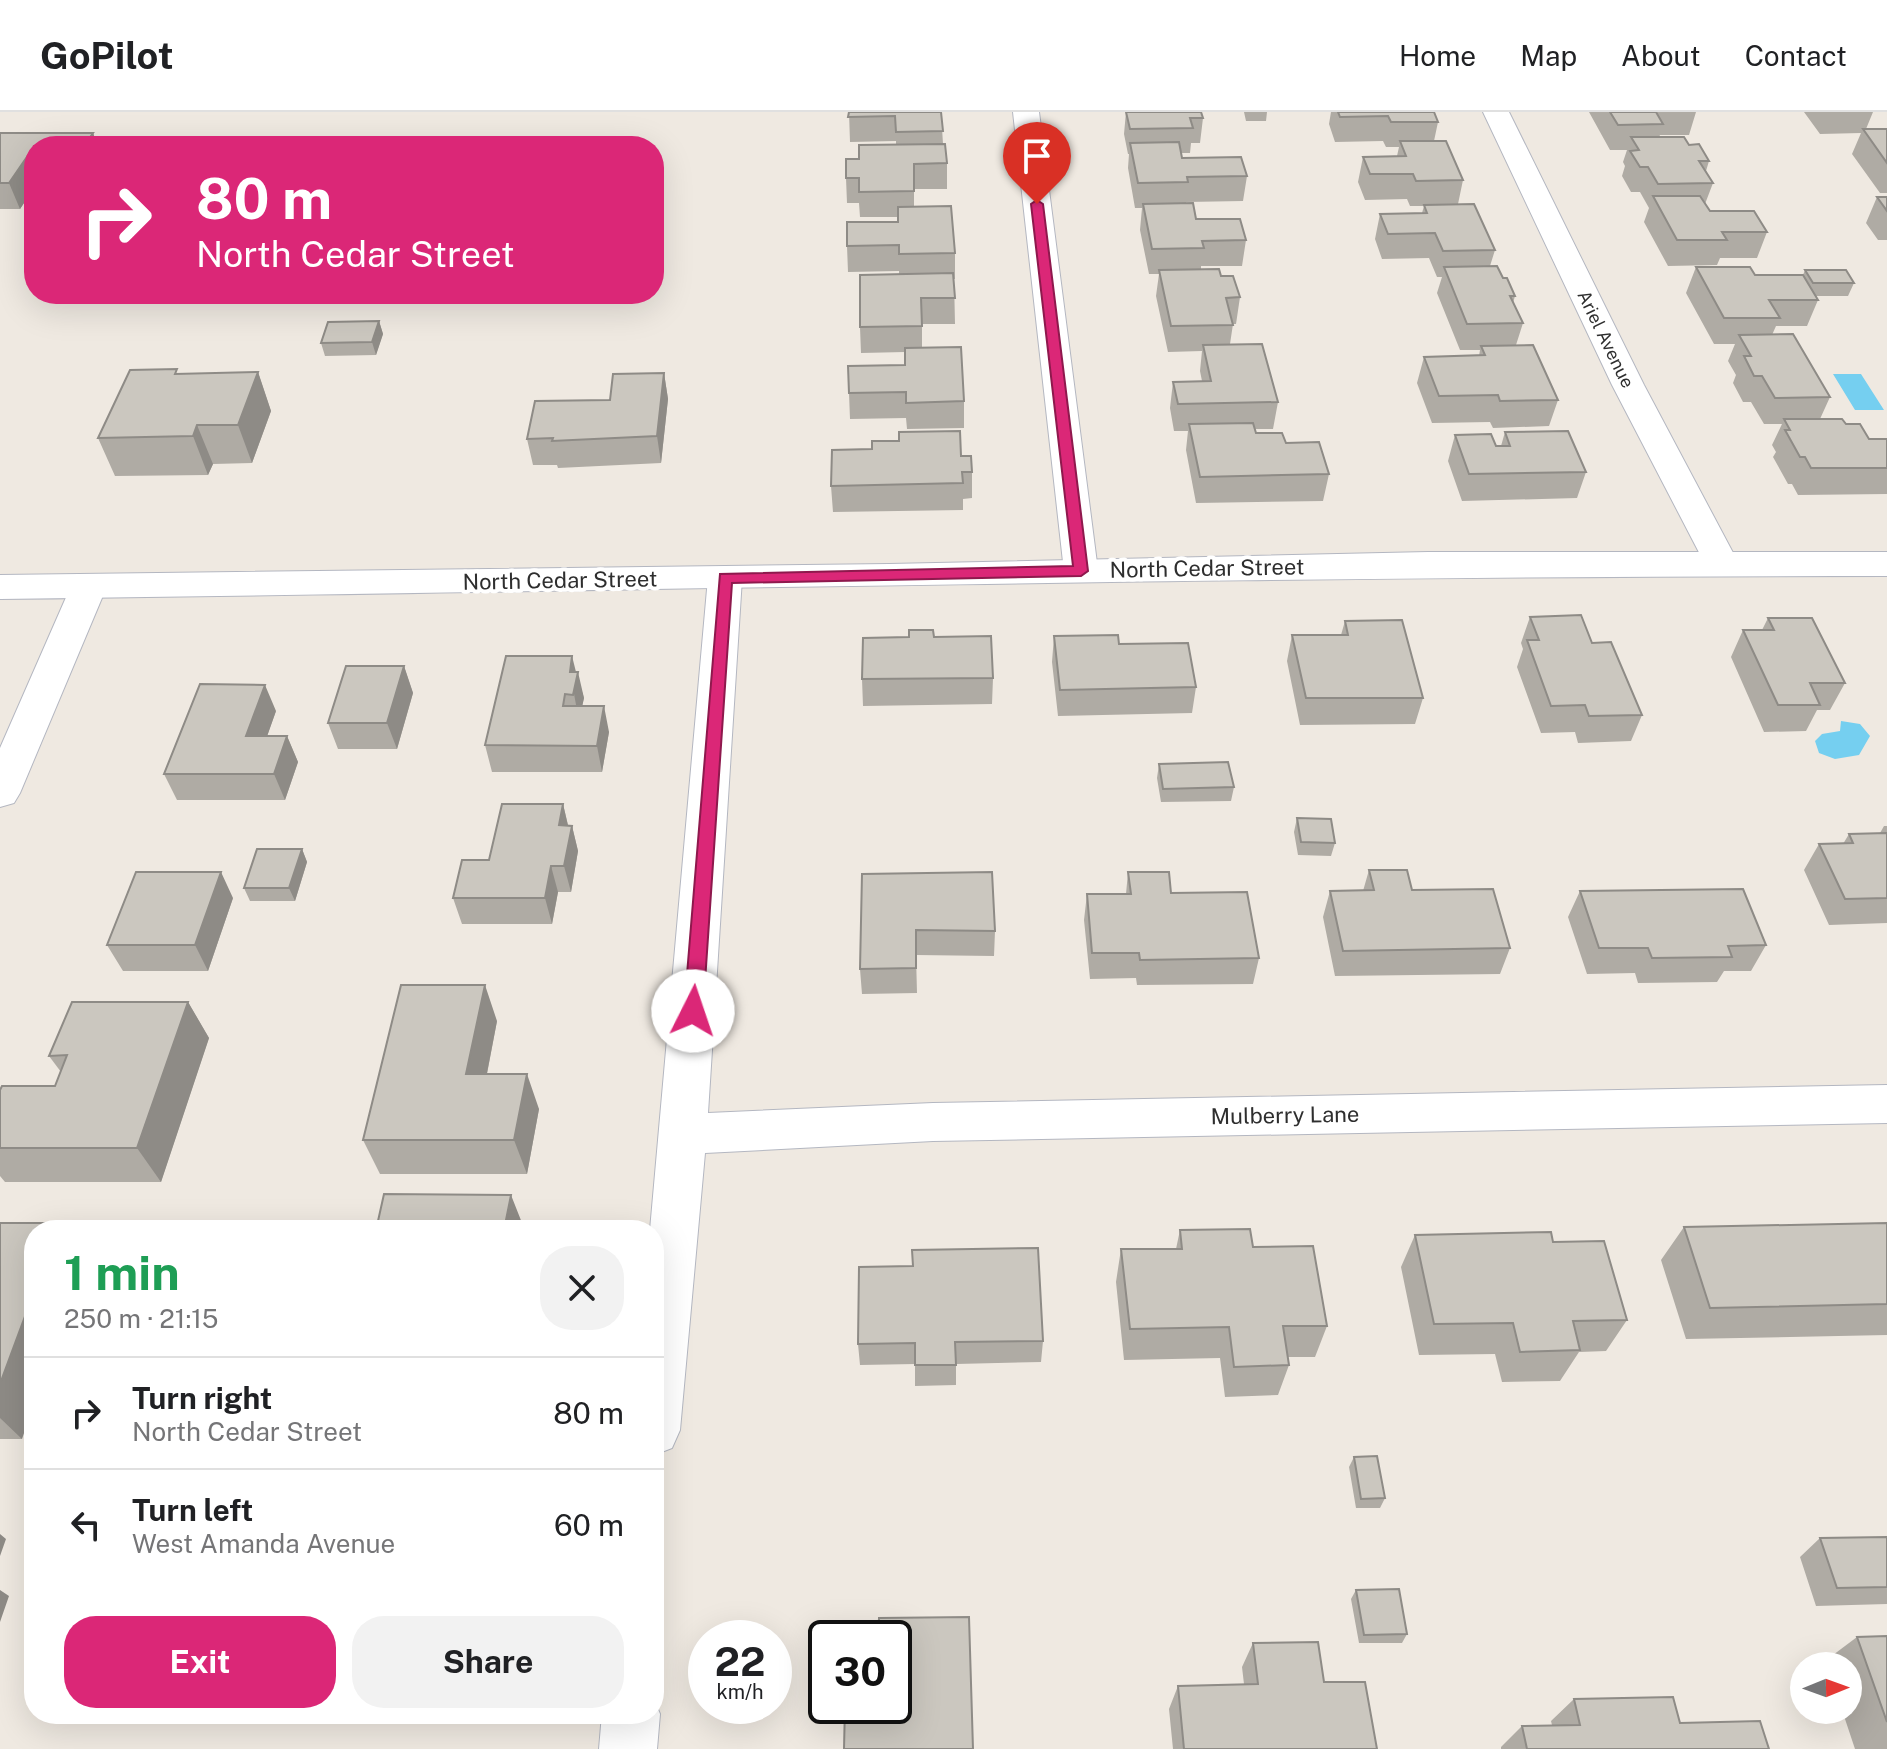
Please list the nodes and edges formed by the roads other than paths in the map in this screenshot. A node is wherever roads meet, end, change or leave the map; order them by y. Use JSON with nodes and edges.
{"nodes":[{"id":1,"x":1026,"y":112,"type":"edge"},
{"id":2,"x":1496,"y":112,"type":"edge"},
{"id":3,"x":1722,"y":564,"type":"junction"},
{"id":4,"x":1887,"y":564,"type":"edge"},
{"id":5,"x":1081,"y":571,"type":"junction"},
{"id":6,"x":725,"y":578,"type":"junction"},
{"id":7,"x":89,"y":586,"type":"junction"},
{"id":8,"x":0,"y":587,"type":"edge"},
{"id":9,"x":0,"y":793,"type":"edge"},
{"id":10,"x":1887,"y":1104,"type":"edge"},
{"id":11,"x":684,"y":1134,"type":"junction"},
{"id":12,"x":664,"y":1331,"type":"edge"},
{"id":13,"x":630,"y":1724,"type":"edge"},
{"id":14,"x":628,"y":1749,"type":"edge"}],
"edges":[{"from":1,"to":5,"type":"street"},
{"from":2,"to":3,"type":"street","name":"Ariel Avenue"},
{"from":3,"to":4,"type":"street","name":"North Cedar Street"},
{"from":3,"to":5,"type":"street","name":"North Cedar Street"},
{"from":5,"to":6,"type":"street","name":"North Cedar Street"},
{"from":6,"to":7,"type":"street","name":"North Cedar Street"},
{"from":6,"to":11,"type":"street"},
{"from":7,"to":8,"type":"street","name":"North Cedar Street"},
{"from":7,"to":9,"type":"street"},
{"from":10,"to":11,"type":"street","name":"Mulberry Lane"},
{"from":11,"to":12,"type":"street"},
{"from":13,"to":14,"type":"street"}]}
